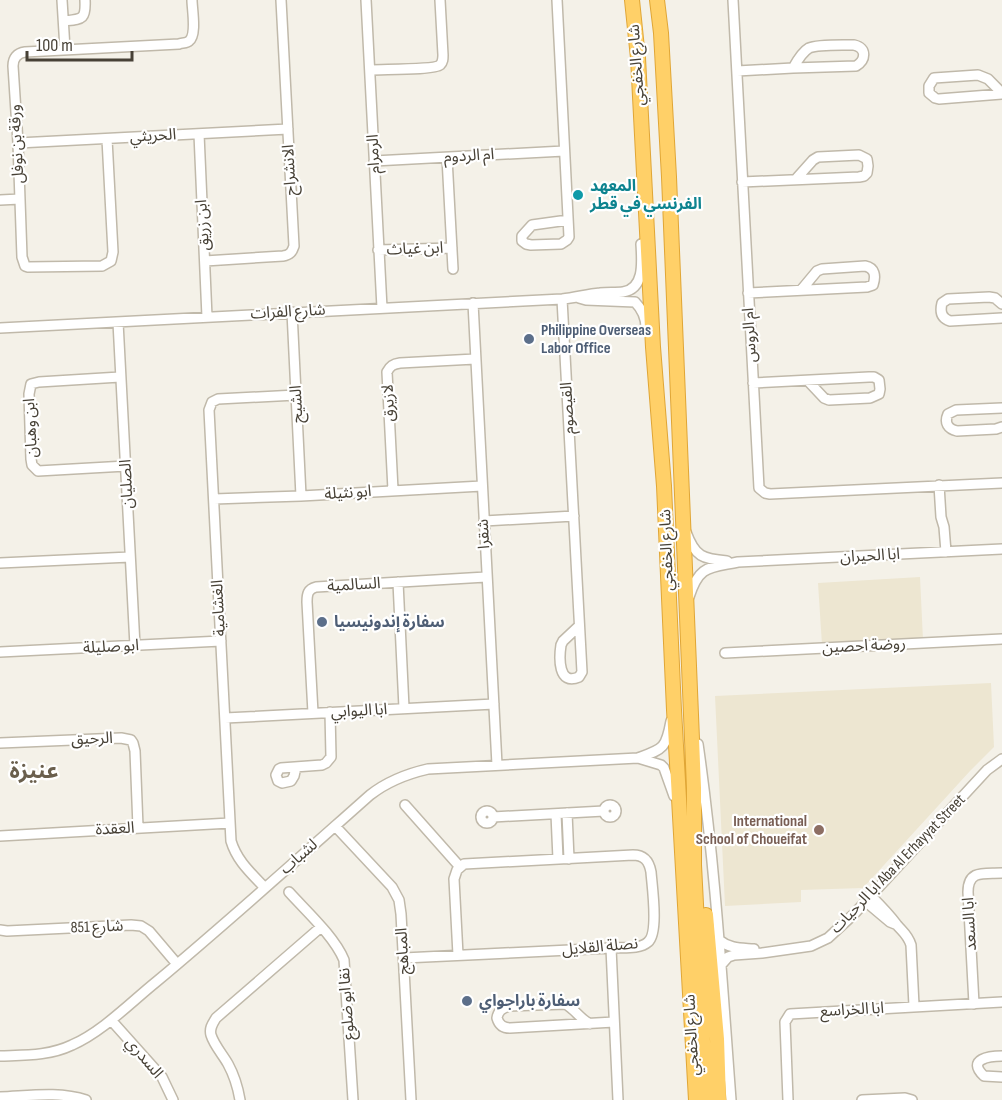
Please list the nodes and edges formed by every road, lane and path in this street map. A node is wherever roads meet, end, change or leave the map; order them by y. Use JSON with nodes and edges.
{"nodes":[{"id":1,"x":62,"y":0,"type":"edge"},
{"id":2,"x":85,"y":0,"type":"edge"},
{"id":3,"x":192,"y":0,"type":"edge"},
{"id":4,"x":281,"y":0,"type":"edge"},
{"id":5,"x":366,"y":0,"type":"edge"},
{"id":6,"x":440,"y":0,"type":"edge"},
{"id":7,"x":557,"y":0,"type":"edge"},
{"id":8,"x":632,"y":0,"type":"edge"},
{"id":9,"x":657,"y":0,"type":"edge"},
{"id":10,"x":733,"y":0,"type":"edge"},
{"id":11,"x":64,"y":21,"type":"junction"},
{"id":12,"x":65,"y":49,"type":"junction"},
{"id":13,"x":793,"y":68,"type":"junction"},
{"id":14,"x":370,"y":70,"type":"junction"},
{"id":15,"x":737,"y":71,"type":"junction"},
{"id":16,"x":1002,"y":94,"type":"edge"},
{"id":17,"x":288,"y":129,"type":"junction"},
{"id":18,"x":199,"y":134,"type":"junction"},
{"id":19,"x":107,"y":139,"type":"junction"},
{"id":20,"x":18,"y":143,"type":"junction"},
{"id":21,"x":564,"y":151,"type":"junction"},
{"id":22,"x":447,"y":158,"type":"junction"},
{"id":23,"x":374,"y":161,"type":"junction"},
{"id":24,"x":796,"y":179,"type":"junction"},
{"id":25,"x":742,"y":182,"type":"junction"},
{"id":26,"x":20,"y":199,"type":"junction"},
{"id":27,"x":0,"y":200,"type":"edge"},
{"id":28,"x":645,"y":215,"type":"junction"},
{"id":29,"x":568,"y":220,"type":"junction"},
{"id":30,"x":452,"y":248,"type":"junction"},
{"id":31,"x":378,"y":250,"type":"junction"},
{"id":32,"x":205,"y":261,"type":"junction"},
{"id":33,"x":453,"y":269,"type":"dead end"},
{"id":34,"x":802,"y":289,"type":"junction"},
{"id":35,"x":748,"y":293,"type":"junction"},
{"id":36,"x":577,"y":298,"type":"junction"},
{"id":37,"x":562,"y":299,"type":"junction"},
{"id":38,"x":473,"y":303,"type":"junction"},
{"id":39,"x":1002,"y":304,"type":"edge"},
{"id":40,"x":382,"y":308,"type":"junction"},
{"id":41,"x":292,"y":312,"type":"junction"},
{"id":42,"x":207,"y":317,"type":"junction"},
{"id":43,"x":1002,"y":318,"type":"edge"},
{"id":44,"x":118,"y":322,"type":"junction"},
{"id":45,"x":0,"y":328,"type":"edge"},
{"id":46,"x":653,"y":347,"type":"junction"},
{"id":47,"x":475,"y":359,"type":"junction"},
{"id":48,"x":120,"y":377,"type":"junction"},
{"id":49,"x":808,"y":381,"type":"junction"},
{"id":50,"x":753,"y":383,"type":"junction"},
{"id":51,"x":296,"y":395,"type":"junction"},
{"id":52,"x":1002,"y":408,"type":"edge"},
{"id":53,"x":1002,"y":427,"type":"edge"},
{"id":54,"x":126,"y":466,"type":"junction"},
{"id":55,"x":1002,"y":483,"type":"edge"},
{"id":56,"x":939,"y":485,"type":"junction"},
{"id":57,"x":482,"y":486,"type":"junction"},
{"id":58,"x":393,"y":490,"type":"junction"},
{"id":59,"x":301,"y":496,"type":"junction"},
{"id":60,"x":214,"y":499,"type":"junction"},
{"id":61,"x":574,"y":516,"type":"junction"},
{"id":62,"x":683,"y":520,"type":"junction"},
{"id":63,"x":484,"y":521,"type":"junction"},
{"id":64,"x":1002,"y":549,"type":"edge"},
{"id":65,"x":942,"y":552,"type":"junction"},
{"id":66,"x":130,"y":557,"type":"junction"},
{"id":67,"x":738,"y":562,"type":"junction"},
{"id":68,"x":0,"y":563,"type":"edge"},
{"id":69,"x":486,"y":577,"type":"junction"},
{"id":70,"x":398,"y":582,"type":"junction"},
{"id":71,"x":686,"y":609,"type":"junction"},
{"id":72,"x":579,"y":626,"type":"junction"},
{"id":73,"x":1002,"y":639,"type":"edge"},
{"id":74,"x":221,"y":641,"type":"junction"},
{"id":75,"x":135,"y":646,"type":"junction"},
{"id":76,"x":0,"y":652,"type":"edge"},
{"id":77,"x":725,"y":653,"type":"dead end"},
{"id":78,"x":494,"y":704,"type":"junction"},
{"id":79,"x":404,"y":708,"type":"junction"},
{"id":80,"x":674,"y":710,"type":"junction"},
{"id":81,"x":691,"y":710,"type":"junction"},
{"id":82,"x":330,"y":712,"type":"junction"},
{"id":83,"x":313,"y":713,"type":"junction"},
{"id":84,"x":225,"y":718,"type":"junction"},
{"id":85,"x":0,"y":743,"type":"edge"},
{"id":86,"x":638,"y":759,"type":"junction"},
{"id":87,"x":1002,"y":759,"type":"edge"},
{"id":88,"x":497,"y":765,"type":"junction"},
{"id":89,"x":296,"y":766,"type":"dead end"},
{"id":90,"x":694,"y":788,"type":"junction"},
{"id":91,"x":405,"y":805,"type":"dead end"},
{"id":92,"x":679,"y":810,"type":"junction"},
{"id":93,"x":604,"y":812,"type":"dead end"},
{"id":94,"x":567,"y":813,"type":"junction"},
{"id":95,"x":556,"y":814,"type":"junction"},
{"id":96,"x":493,"y":817,"type":"dead end"},
{"id":97,"x":230,"y":823,"type":"junction"},
{"id":98,"x":335,"y":826,"type":"junction"},
{"id":99,"x":138,"y":827,"type":"junction"},
{"id":100,"x":0,"y":836,"type":"edge"},
{"id":101,"x":558,"y":859,"type":"junction"},
{"id":102,"x":568,"y":859,"type":"junction"},
{"id":103,"x":460,"y":867,"type":"junction"},
{"id":104,"x":1002,"y":873,"type":"edge"},
{"id":105,"x":265,"y":888,"type":"junction"},
{"id":106,"x":289,"y":892,"type":"dead end"},
{"id":107,"x":868,"y":898,"type":"junction"},
{"id":108,"x":321,"y":927,"type":"junction"},
{"id":109,"x":0,"y":930,"type":"edge"},
{"id":110,"x":719,"y":940,"type":"junction"},
{"id":111,"x":686,"y":941,"type":"junction"},
{"id":112,"x":611,"y":948,"type":"junction"},
{"id":113,"x":784,"y":950,"type":"junction"},
{"id":114,"x":458,"y":955,"type":"junction"},
{"id":115,"x":404,"y":958,"type":"junction"},
{"id":116,"x":177,"y":964,"type":"junction"},
{"id":117,"x":721,"y":965,"type":"junction"},
{"id":118,"x":1002,"y":1002,"type":"edge"},
{"id":119,"x":974,"y":1004,"type":"junction"},
{"id":120,"x":914,"y":1006,"type":"junction"},
{"id":121,"x":578,"y":1016,"type":"junction"},
{"id":122,"x":111,"y":1020,"type":"junction"},
{"id":123,"x":614,"y":1022,"type":"junction"},
{"id":124,"x":590,"y":1024,"type":"junction"},
{"id":125,"x":572,"y":1025,"type":"junction"},
{"id":126,"x":0,"y":1056,"type":"edge"},
{"id":127,"x":1002,"y":1056,"type":"edge"},
{"id":128,"x":1002,"y":1077,"type":"edge"},
{"id":129,"x":0,"y":1097,"type":"edge"},
{"id":130,"x":86,"y":1100,"type":"edge"},
{"id":131,"x":173,"y":1100,"type":"edge"},
{"id":132,"x":240,"y":1100,"type":"edge"},
{"id":133,"x":353,"y":1100,"type":"edge"},
{"id":134,"x":411,"y":1100,"type":"edge"},
{"id":135,"x":618,"y":1100,"type":"edge"},
{"id":136,"x":686,"y":1100,"type":"edge"},
{"id":137,"x":696,"y":1100,"type":"edge"},
{"id":138,"x":706,"y":1100,"type":"edge"},
{"id":139,"x":719,"y":1100,"type":"edge"},
{"id":140,"x":731,"y":1100,"type":"edge"},
{"id":141,"x":788,"y":1100,"type":"edge"},
{"id":142,"x":862,"y":1100,"type":"edge"},
{"id":143,"x":912,"y":1100,"type":"edge"}],
"edges":[{"from":1,"to":11,"type":"street"},
{"from":2,"to":11,"type":"street"},
{"from":3,"to":12,"type":"street","name":"ورقة بن نوفل"},
{"from":4,"to":17,"type":"street","name":"الانشراح"},
{"from":5,"to":14,"type":"street","name":"الرمرام"},
{"from":6,"to":14,"type":"street"},
{"from":7,"to":21,"type":"street"},
{"from":8,"to":28,"type":"highway","name":"شارع الخفجي"},
{"from":9,"to":62,"type":"highway","name":"شارع الخفجي"},
{"from":10,"to":15,"type":"street","name":"ام الروس"},
{"from":11,"to":12,"type":"street"},
{"from":12,"to":20,"type":"street","name":"ورقة بن نوفل"},
{"from":13,"to":13,"type":"street"},
{"from":13,"to":15,"type":"street"},
{"from":14,"to":23,"type":"street","name":"الرمرام"},
{"from":15,"to":25,"type":"street","name":"ام الروس"},
{"from":16,"to":16,"type":"street"},
{"from":17,"to":18,"type":"street","name":"الحريثي"},
{"from":17,"to":32,"type":"street","name":"الانشراح"},
{"from":18,"to":19,"type":"street","name":"الحريثي"},
{"from":18,"to":32,"type":"street","name":"ابن زريق"},
{"from":19,"to":20,"type":"street","name":"الحريثي"},
{"from":19,"to":26,"type":"street","name":"ورقة بن نوفل"},
{"from":20,"to":26,"type":"street","name":"ورقة بن نوفل"},
{"from":21,"to":22,"type":"street","name":"ام الردوم"},
{"from":21,"to":29,"type":"street"},
{"from":22,"to":23,"type":"street","name":"ام الردوم"},
{"from":22,"to":30,"type":"street","name":"ابن غياث"},
{"from":23,"to":31,"type":"street","name":"الرمرام"},
{"from":24,"to":24,"type":"street"},
{"from":24,"to":25,"type":"street"},
{"from":25,"to":35,"type":"street","name":"ام الروس"},
{"from":26,"to":27,"type":"street","name":"ورقة بن نوفل"},
{"from":28,"to":36,"type":"street","name":"شارع الفرات"},
{"from":28,"to":46,"type":"highway","name":"شارع الخفجي"},
{"from":29,"to":29,"type":"street"},
{"from":30,"to":31,"type":"street","name":"ابن غياث"},
{"from":30,"to":33,"type":"street","name":"ابن غياث"},
{"from":31,"to":40,"type":"street","name":"الرمرام"},
{"from":32,"to":42,"type":"street","name":"ابن زريق"},
{"from":34,"to":34,"type":"street"},
{"from":34,"to":35,"type":"street"},
{"from":35,"to":50,"type":"street","name":"ام الروس"},
{"from":36,"to":37,"type":"street","name":"شارع الفرات"},
{"from":36,"to":46,"type":"street","name":"شارع الفرات"},
{"from":37,"to":38,"type":"street","name":"شارع الفرات"},
{"from":37,"to":61,"type":"street","name":"القيصوم"},
{"from":38,"to":40,"type":"street","name":"شارع الفرات"},
{"from":38,"to":47,"type":"street","name":"شقرا"},
{"from":39,"to":43,"type":"street"},
{"from":40,"to":41,"type":"street","name":"شارع الفرات"},
{"from":41,"to":42,"type":"street","name":"شارع الفرات"},
{"from":41,"to":51,"type":"street","name":"الشيح"},
{"from":42,"to":44,"type":"street","name":"شارع الفرات"},
{"from":44,"to":45,"type":"street","name":"شارع الفرات"},
{"from":44,"to":48,"type":"street","name":"الصليان"},
{"from":46,"to":80,"type":"highway","name":"شارع الخفجي"},
{"from":47,"to":57,"type":"street","name":"شقرا"},
{"from":47,"to":58,"type":"street","name":"لازيرق"},
{"from":48,"to":54,"type":"street","name":"الصليان"},
{"from":48,"to":54,"type":"street","name":"ابن وهبان"},
{"from":49,"to":49,"type":"street"},
{"from":49,"to":50,"type":"street"},
{"from":50,"to":56,"type":"street","name":"ام الروس"},
{"from":51,"to":59,"type":"street","name":"الشيح"},
{"from":51,"to":60,"type":"street","name":"الغشامية"},
{"from":52,"to":53,"type":"street"},
{"from":54,"to":66,"type":"street","name":"الصليان"},
{"from":55,"to":56,"type":"street","name":"ام الروس"},
{"from":56,"to":65,"type":"street"},
{"from":57,"to":58,"type":"street","name":"ابو نثيلة"},
{"from":57,"to":63,"type":"street","name":"شقرا"},
{"from":58,"to":59,"type":"street","name":"ابو نثيلة"},
{"from":59,"to":60,"type":"street","name":"ابو نثيلة"},
{"from":60,"to":74,"type":"street","name":"الغشامية"},
{"from":61,"to":63,"type":"street"},
{"from":61,"to":72,"type":"street","name":"القيصوم"},
{"from":62,"to":67,"type":"street","name":"ابا الحيران"},
{"from":62,"to":71,"type":"highway","name":"شارع الخفجي"},
{"from":63,"to":69,"type":"street","name":"شقرا"},
{"from":64,"to":65,"type":"street","name":"ابا الحيران"},
{"from":65,"to":67,"type":"street","name":"ابا الحيران"},
{"from":66,"to":68,"type":"street"},
{"from":66,"to":75,"type":"street","name":"الصليان"},
{"from":67,"to":71,"type":"street","name":"ابا الحيران"},
{"from":69,"to":70,"type":"street","name":"السالمية"},
{"from":69,"to":78,"type":"street","name":"شقرا"},
{"from":70,"to":79,"type":"street"},
{"from":70,"to":83,"type":"street","name":"السالمية"},
{"from":71,"to":81,"type":"highway","name":"شارع الخفجي"},
{"from":72,"to":72,"type":"street","name":"القيصوم"},
{"from":73,"to":77,"type":"street","name":"روضة احصين"},
{"from":74,"to":75,"type":"street","name":"ابو صليلة"},
{"from":74,"to":84,"type":"street","name":"الغشامية"},
{"from":75,"to":76,"type":"street","name":"ابو صليلة"},
{"from":78,"to":79,"type":"street","name":"ابا اليوابي"},
{"from":78,"to":88,"type":"street","name":"شقرا"},
{"from":79,"to":82,"type":"street","name":"ابا اليوابي"},
{"from":80,"to":86,"type":"street","name":"لشباب"},
{"from":80,"to":92,"type":"highway","name":"شارع الخفجي"},
{"from":81,"to":90,"type":"highway","name":"شارع الخفجي"},
{"from":81,"to":110,"type":"street","name":"شارع الخفجي"},
{"from":82,"to":83,"type":"street","name":"ابا اليوابي"},
{"from":82,"to":89,"type":"street"},
{"from":83,"to":84,"type":"street","name":"ابا اليوابي"},
{"from":84,"to":97,"type":"street","name":"الغشامية"},
{"from":85,"to":99,"type":"street","name":"الرحيق"},
{"from":86,"to":88,"type":"street","name":"لشباب"},
{"from":86,"to":92,"type":"street","name":"لشباب"},
{"from":87,"to":107,"type":"street","name":"ابا الرحيات Aba Al Erhayyat Street"},
{"from":88,"to":98,"type":"street","name":"لشباب"},
{"from":90,"to":138,"type":"highway","name":"شارع الخفجي"},
{"from":90,"to":139,"type":"highway"},
{"from":91,"to":103,"type":"street"},
{"from":92,"to":111,"type":"highway","name":"شارع الخفجي"},
{"from":93,"to":94,"type":"street"},
{"from":94,"to":95,"type":"street"},
{"from":94,"to":102,"type":"street"},
{"from":95,"to":96,"type":"street"},
{"from":95,"to":101,"type":"street"},
{"from":97,"to":99,"type":"street","name":"العقدة"},
{"from":97,"to":105,"type":"street","name":"الغشامية"},
{"from":98,"to":105,"type":"street","name":"لشباب"},
{"from":98,"to":115,"type":"street","name":"المباهج"},
{"from":99,"to":100,"type":"street","name":"العقدة"},
{"from":101,"to":102,"type":"street","name":"نصلة القلايل"},
{"from":101,"to":103,"type":"street","name":"نصلة القلايل"},
{"from":102,"to":112,"type":"street","name":"نصلة القلايل"},
{"from":103,"to":114,"type":"street"},
{"from":104,"to":119,"type":"street","name":"ابا السعد"},
{"from":105,"to":116,"type":"street","name":"لشباب"},
{"from":106,"to":108,"type":"street","name":"نقا ابو ضلوع"},
{"from":107,"to":113,"type":"street","name":"ابا الرحيات Aba Al Erhayyat Street"},
{"from":107,"to":120,"type":"street"},
{"from":108,"to":132,"type":"street"},
{"from":108,"to":133,"type":"street","name":"نقا ابو ضلوع"},
{"from":109,"to":116,"type":"street","name":"شارع 851"},
{"from":110,"to":113,"type":"street"},
{"from":110,"to":117,"type":"street","name":"شارع الخفجي"},
{"from":111,"to":136,"type":"highway"},
{"from":111,"to":137,"type":"highway","name":"شارع الخفجي"},
{"from":112,"to":114,"type":"street","name":"نصلة القلايل"},
{"from":112,"to":123,"type":"street"},
{"from":113,"to":117,"type":"street"},
{"from":114,"to":115,"type":"street","name":"نصلة القلايل"},
{"from":115,"to":134,"type":"street","name":"المباهج"},
{"from":116,"to":122,"type":"street","name":"لشباب"},
{"from":117,"to":140,"type":"street","name":"شارع الخفجي"},
{"from":118,"to":119,"type":"street","name":"ابا الخراسع"},
{"from":119,"to":120,"type":"street","name":"ابا الخراسع"},
{"from":120,"to":141,"type":"street","name":"ابا الخراسع"},
{"from":121,"to":124,"type":"street"},
{"from":121,"to":125,"type":"street"},
{"from":121,"to":125,"type":"street"},
{"from":122,"to":126,"type":"street","name":"لشباب"},
{"from":122,"to":131,"type":"street","name":"السدري"},
{"from":123,"to":124,"type":"street"},
{"from":123,"to":135,"type":"street"},
{"from":124,"to":125,"type":"street"},
{"from":127,"to":128,"type":"street"},
{"from":129,"to":130,"type":"street"},
{"from":142,"to":143,"type":"street"}]}
